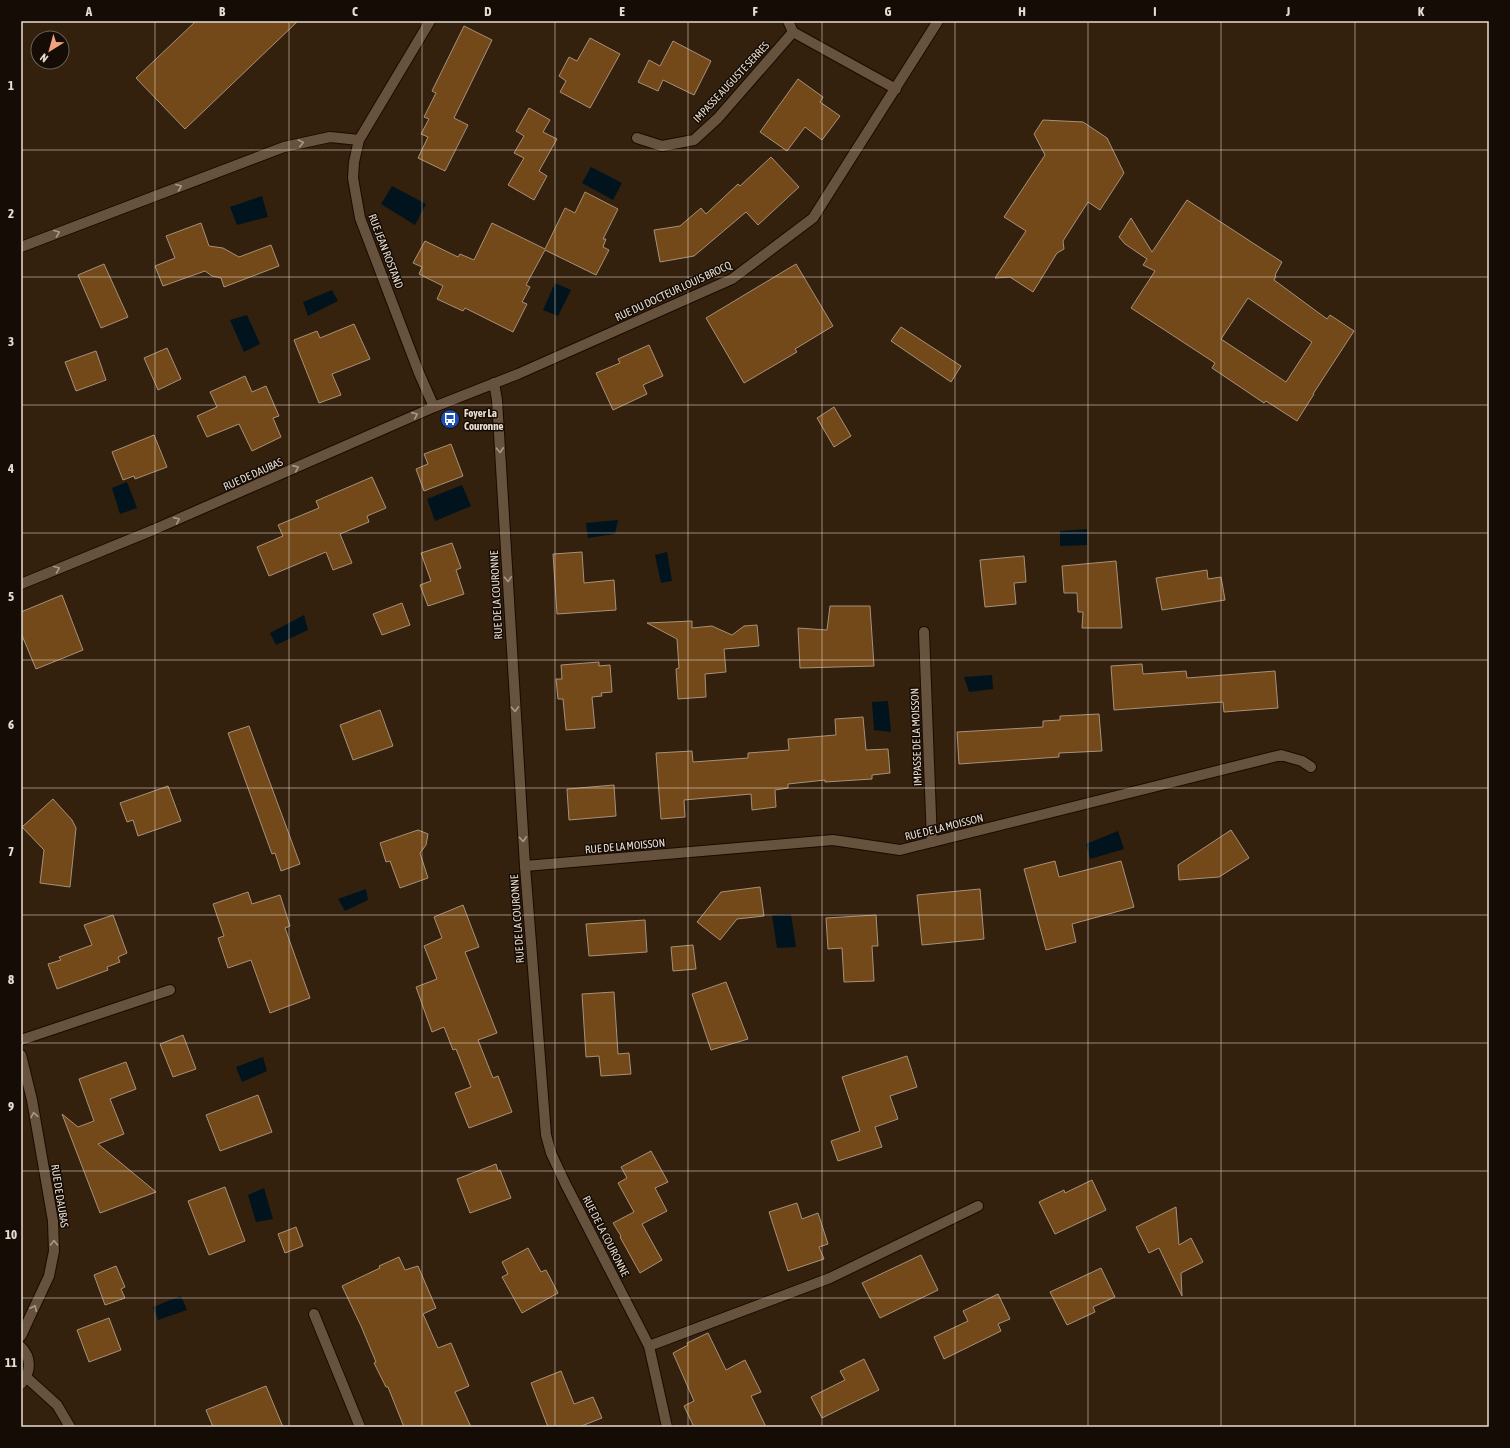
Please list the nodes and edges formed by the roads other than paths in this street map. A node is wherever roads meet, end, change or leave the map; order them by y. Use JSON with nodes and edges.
{"nodes":[{"id":1,"x":788,"y":21,"type":"edge"},
{"id":2,"x":938,"y":21,"type":"edge"},
{"id":3,"x":428,"y":22,"type":"edge"},
{"id":4,"x":793,"y":32,"type":"junction"},
{"id":5,"x":896,"y":89,"type":"junction"},
{"id":6,"x":637,"y":138,"type":"dead end"},
{"id":7,"x":359,"y":140,"type":"junction"},
{"id":8,"x":21,"y":247,"type":"edge"},
{"id":9,"x":494,"y":383,"type":"junction"},
{"id":10,"x":434,"y":407,"type":"junction"},
{"id":11,"x":21,"y":584,"type":"edge"},
{"id":12,"x":924,"y":632,"type":"dead end"},
{"id":13,"x":1311,"y":767,"type":"dead end"},
{"id":14,"x":932,"y":842,"type":"junction"},
{"id":15,"x":525,"y":866,"type":"junction"},
{"id":16,"x":170,"y":990,"type":"dead end"},
{"id":17,"x":21,"y":1040,"type":"edge"},
{"id":18,"x":21,"y":1055,"type":"edge"},
{"id":19,"x":978,"y":1206,"type":"dead end"},
{"id":20,"x":314,"y":1314,"type":"dead end"},
{"id":21,"x":21,"y":1336,"type":"edge"},
{"id":22,"x":649,"y":1346,"type":"junction"},
{"id":23,"x":21,"y":1347,"type":"edge"},
{"id":24,"x":24,"y":1380,"type":"edge"},
{"id":25,"x":70,"y":1427,"type":"edge"},
{"id":26,"x":360,"y":1427,"type":"edge"},
{"id":27,"x":667,"y":1427,"type":"edge"}],
"edges":[{"from":1,"to":4,"type":"street"},
{"from":2,"to":5,"type":"street","name":"RUE DU DOCTEUR LOUIS BROCQ"},
{"from":3,"to":7,"type":"street","name":"RUE JEAN ROSTAND"},
{"from":4,"to":5,"type":"street"},
{"from":4,"to":6,"type":"street","name":"IMPASSE AUGUSTE SERRES"},
{"from":5,"to":9,"type":"street","name":"RUE DU DOCTEUR LOUIS BROCQ"},
{"from":8,"to":7,"type":"street","one_way":true},
{"from":7,"to":10,"type":"street","name":"RUE JEAN ROSTAND"},
{"from":9,"to":10,"type":"street","name":"RUE DE DAUBAS"},
{"from":9,"to":15,"type":"street","name":"RUE DE LA COURONNE","one_way":true},
{"from":11,"to":10,"type":"street","name":"RUE DE DAUBAS","one_way":true},
{"from":12,"to":14,"type":"street","name":"IMPASSE DE LA MOISSON"},
{"from":13,"to":14,"type":"street","name":"RUE DE LA MOISSON"},
{"from":14,"to":15,"type":"street","name":"RUE DE LA MOISSON"},
{"from":15,"to":22,"type":"street","name":"RUE DE LA COURONNE"},
{"from":16,"to":17,"type":"street"},
{"from":21,"to":18,"type":"street","name":"RUE DE DAUBAS","one_way":true},
{"from":19,"to":22,"type":"street"},
{"from":20,"to":26,"type":"street"},
{"from":22,"to":27,"type":"street","name":"RUE DE LA COURONNE"},
{"from":23,"to":24,"type":"street"},
{"from":24,"to":25,"type":"street"}]}
